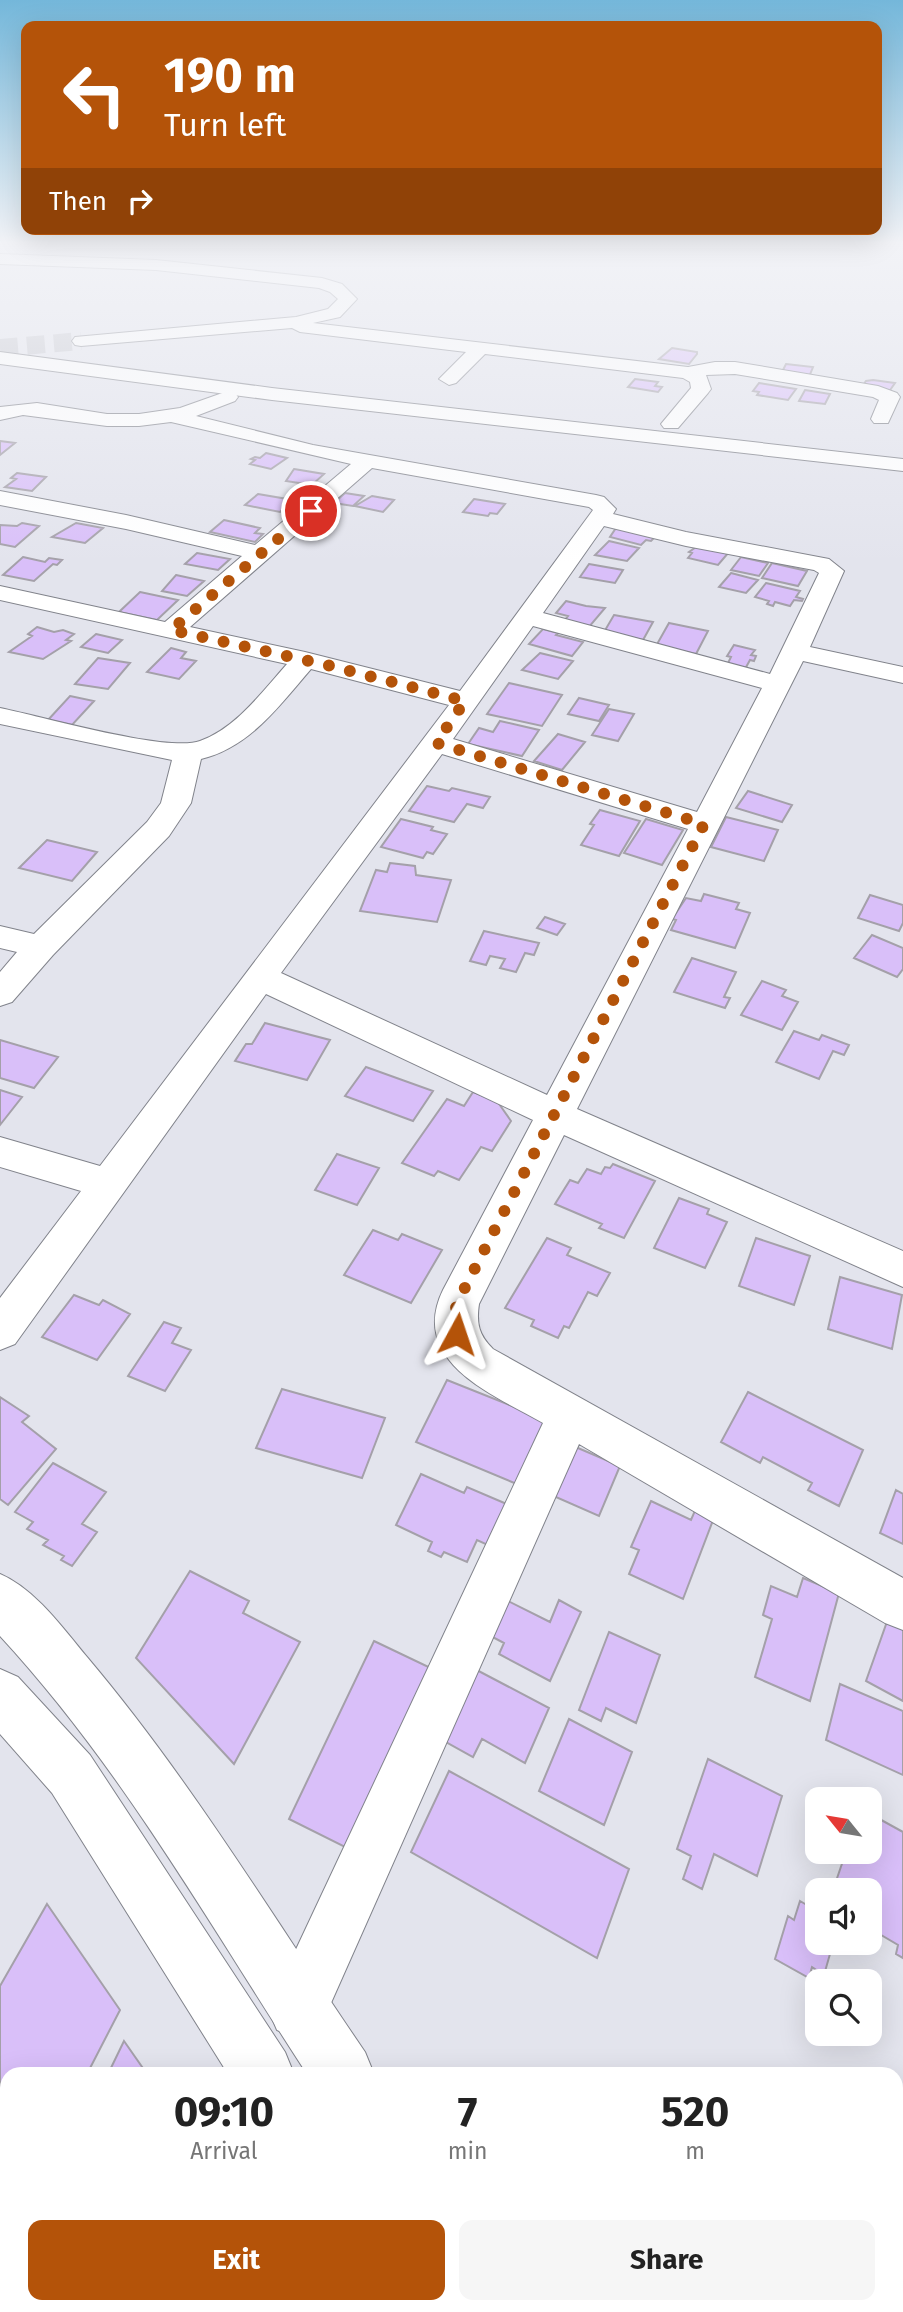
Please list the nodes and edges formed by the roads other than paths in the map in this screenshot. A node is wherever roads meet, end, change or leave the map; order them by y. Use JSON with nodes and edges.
{"nodes":[{"id":1,"x":470,"y":348,"type":"edge"},
{"id":2,"x":480,"y":349,"type":"junction"},
{"id":3,"x":0,"y":358,"type":"edge"},
{"id":4,"x":0,"y":369,"type":"edge"},
{"id":5,"x":688,"y":373,"type":"junction"},
{"id":6,"x":449,"y":379,"type":"dead end"},
{"id":7,"x":701,"y":389,"type":"junction"},
{"id":8,"x":726,"y":393,"type":"dead end"},
{"id":9,"x":228,"y":397,"type":"junction"},
{"id":10,"x":0,"y":414,"type":"edge"},
{"id":11,"x":857,"y":415,"type":"dead end"},
{"id":12,"x":174,"y":417,"type":"junction"},
{"id":13,"x":881,"y":419,"type":"junction"},
{"id":14,"x":903,"y":423,"type":"edge"},
{"id":15,"x":671,"y":424,"type":"dead end"},
{"id":16,"x":367,"y":461,"type":"junction"},
{"id":17,"x":903,"y":465,"type":"edge"},
{"id":18,"x":903,"y":474,"type":"edge"},
{"id":19,"x":0,"y":498,"type":"edge"},
{"id":20,"x":600,"y":517,"type":"junction"},
{"id":21,"x":262,"y":554,"type":"junction"},
{"id":22,"x":0,"y":593,"type":"edge"},
{"id":23,"x":527,"y":616,"type":"junction"},
{"id":24,"x":171,"y":630,"type":"junction"},
{"id":25,"x":794,"y":651,"type":"junction"},
{"id":26,"x":305,"y":660,"type":"junction"},
{"id":27,"x":903,"y":675,"type":"edge"},
{"id":28,"x":777,"y":684,"type":"junction"},
{"id":29,"x":465,"y":701,"type":"junction"},
{"id":30,"x":0,"y":716,"type":"edge"},
{"id":31,"x":436,"y":743,"type":"junction"},
{"id":32,"x":188,"y":751,"type":"junction"},
{"id":33,"x":704,"y":824,"type":"junction"},
{"id":34,"x":0,"y":937,"type":"edge"},
{"id":35,"x":41,"y":947,"type":"junction"},
{"id":36,"x":261,"y":978,"type":"junction"},
{"id":37,"x":0,"y":994,"type":"edge"},
{"id":38,"x":556,"y":1115,"type":"junction"},
{"id":39,"x":0,"y":1152,"type":"edge"},
{"id":40,"x":110,"y":1184,"type":"junction"},
{"id":41,"x":903,"y":1270,"type":"edge"},
{"id":42,"x":0,"y":1331,"type":"edge"},
{"id":43,"x":569,"y":1415,"type":"junction"},
{"id":44,"x":0,"y":1599,"type":"edge"},
{"id":45,"x":903,"y":1605,"type":"edge"},
{"id":46,"x":0,"y":1695,"type":"edge"},
{"id":47,"x":298,"y":2009,"type":"junction"},
{"id":48,"x":259,"y":2067,"type":"edge"},
{"id":49,"x":338,"y":2067,"type":"edge"}],
"edges":[{"from":1,"to":2,"type":"main road"},
{"from":2,"to":5,"type":"main road"},
{"from":2,"to":6,"type":"main road"},
{"from":3,"to":17,"type":"main road"},
{"from":4,"to":9,"type":"main road"},
{"from":5,"to":7,"type":"main road"},
{"from":5,"to":13,"type":"main road"},
{"from":7,"to":8,"type":"main road"},
{"from":7,"to":15,"type":"main road"},
{"from":9,"to":12,"type":"main road"},
{"from":9,"to":18,"type":"main road"},
{"from":10,"to":12,"type":"main road"},
{"from":11,"to":13,"type":"main road"},
{"from":12,"to":16,"type":"main road"},
{"from":13,"to":14,"type":"main road"},
{"from":16,"to":20,"type":"main road"},
{"from":16,"to":21,"type":"main road"},
{"from":19,"to":21,"type":"main road"},
{"from":20,"to":23,"type":"main road"},
{"from":20,"to":25,"type":"main road"},
{"from":21,"to":24,"type":"main road"},
{"from":22,"to":24,"type":"main road"},
{"from":23,"to":28,"type":"main road"},
{"from":23,"to":29,"type":"main road"},
{"from":24,"to":26,"type":"main road"},
{"from":25,"to":27,"type":"main road"},
{"from":25,"to":28,"type":"main road"},
{"from":26,"to":29,"type":"main road"},
{"from":26,"to":32,"type":"main road"},
{"from":28,"to":33,"type":"main road"},
{"from":29,"to":31,"type":"main road"},
{"from":30,"to":32,"type":"main road"},
{"from":31,"to":33,"type":"main road"},
{"from":31,"to":36,"type":"main road"},
{"from":32,"to":35,"type":"main road"},
{"from":33,"to":38,"type":"main road"},
{"from":34,"to":35,"type":"main road"},
{"from":35,"to":37,"type":"main road"},
{"from":36,"to":38,"type":"main road"},
{"from":36,"to":40,"type":"main road"},
{"from":38,"to":41,"type":"main road"},
{"from":38,"to":43,"type":"main road"},
{"from":39,"to":40,"type":"main road"},
{"from":40,"to":42,"type":"main road"},
{"from":43,"to":45,"type":"main road"},
{"from":43,"to":47,"type":"main road"},
{"from":44,"to":47,"type":"main road"},
{"from":46,"to":48,"type":"main road"},
{"from":47,"to":49,"type":"main road"}]}
